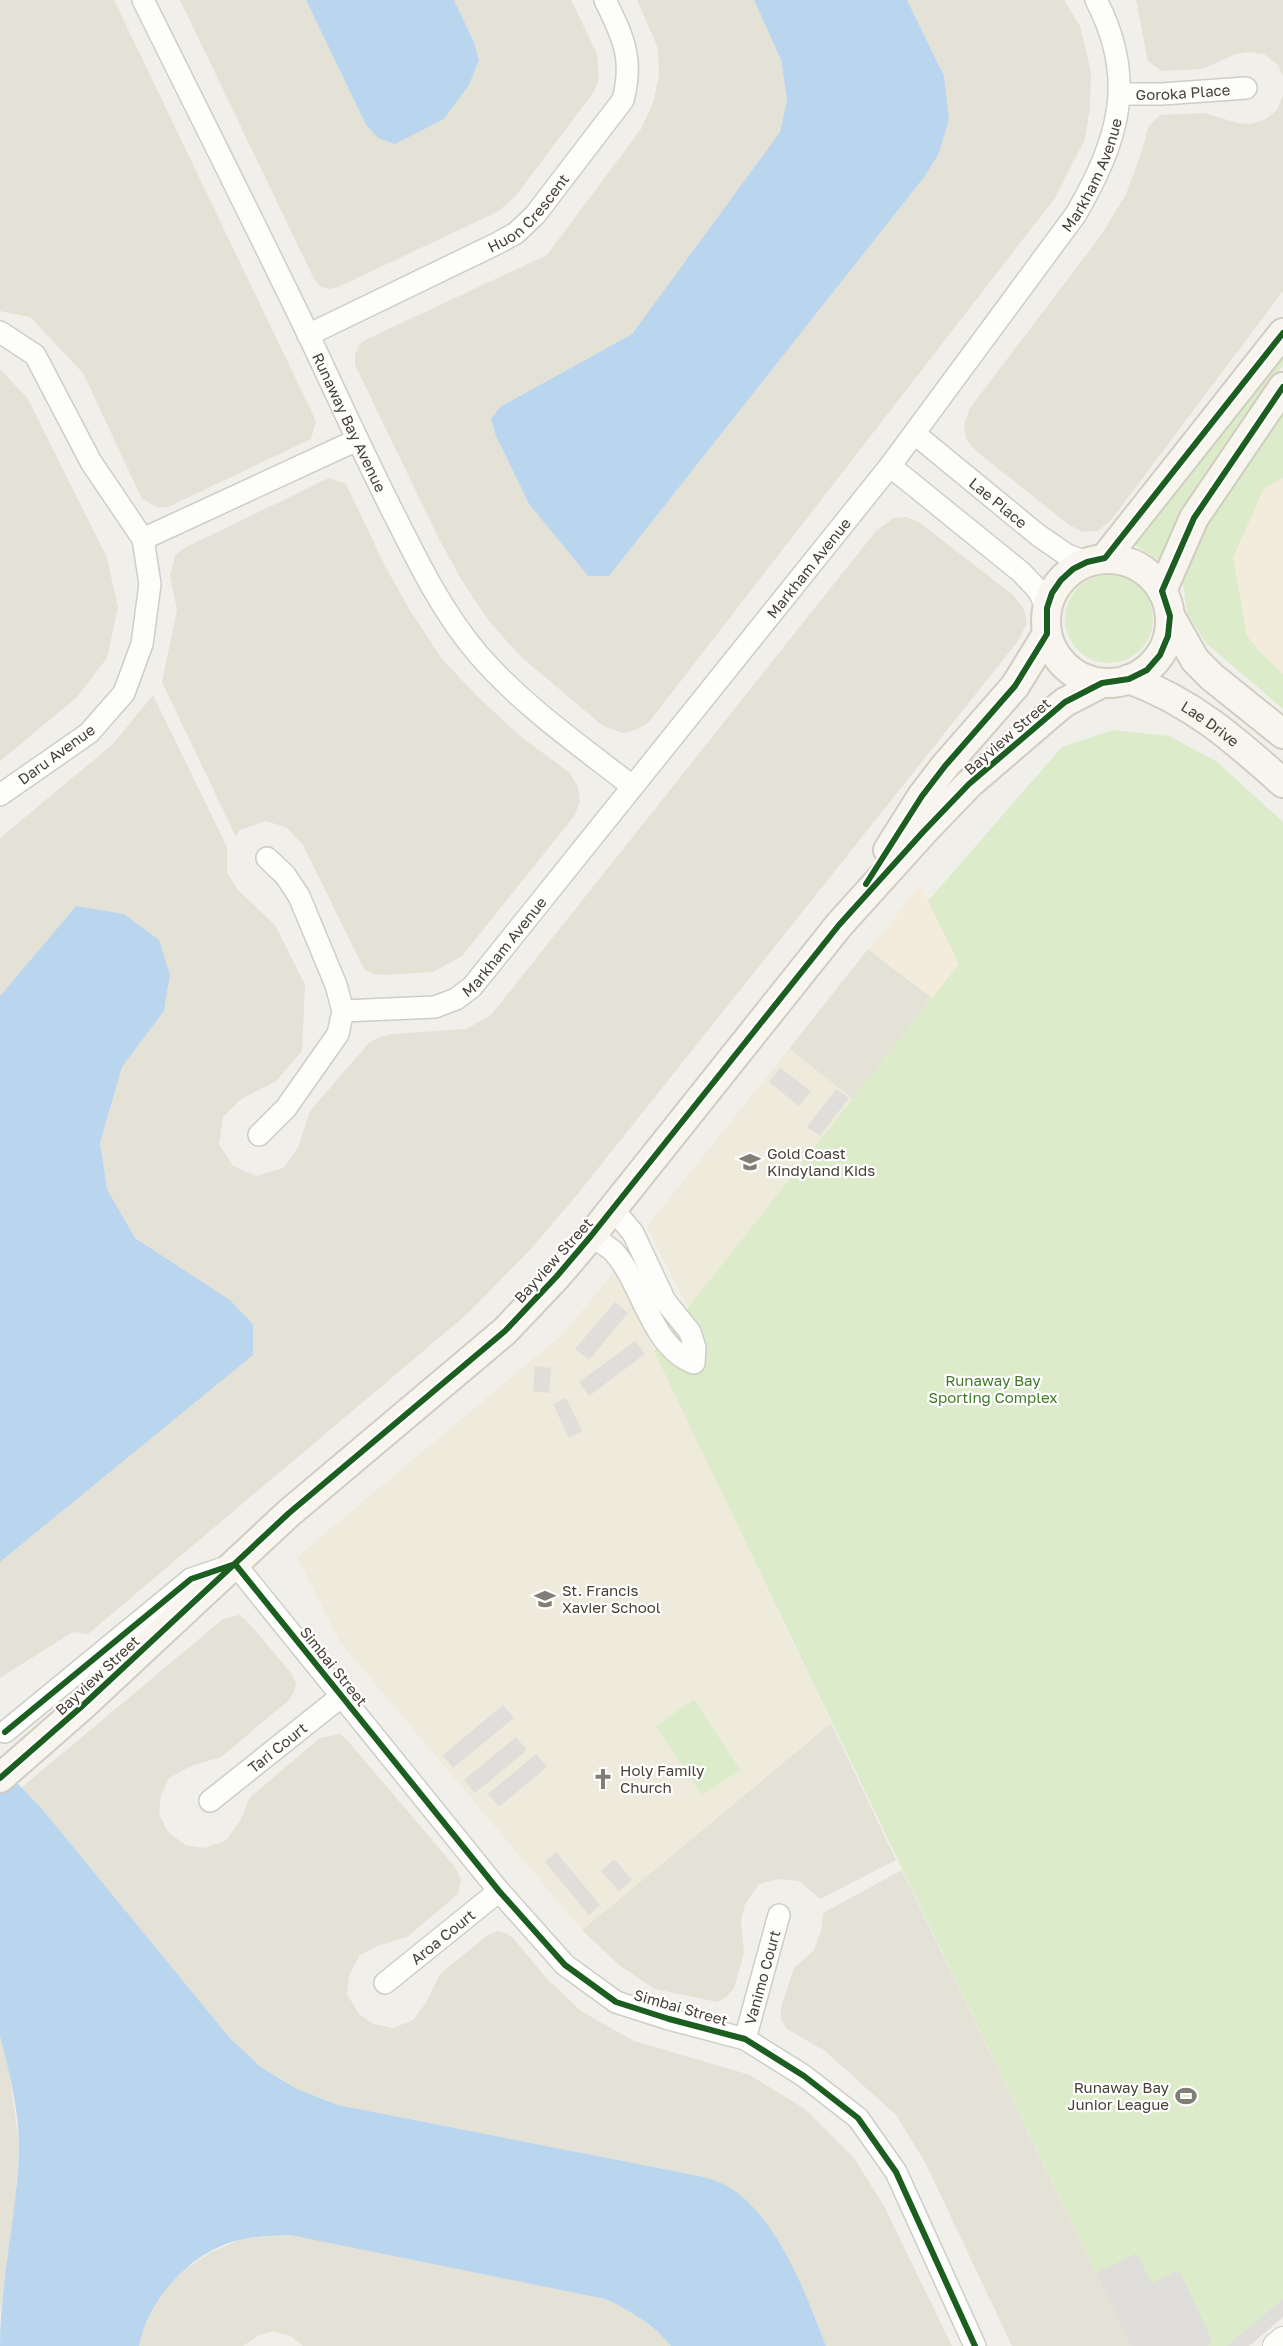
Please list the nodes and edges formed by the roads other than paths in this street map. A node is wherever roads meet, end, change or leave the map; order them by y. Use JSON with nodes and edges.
{"nodes":[{"id":1,"x":143,"y":0,"type":"edge"},
{"id":2,"x":605,"y":0,"type":"edge"},
{"id":3,"x":1096,"y":0,"type":"edge"},
{"id":4,"x":1246,"y":88,"type":"dead end"},
{"id":5,"x":1120,"y":94,"type":"junction"},
{"id":6,"x":0,"y":332,"type":"edge"},
{"id":7,"x":1283,"y":333,"type":"edge"},
{"id":8,"x":308,"y":335,"type":"junction"},
{"id":9,"x":1283,"y":387,"type":"edge"},
{"id":10,"x":915,"y":434,"type":"junction"},
{"id":11,"x":357,"y":440,"type":"junction"},
{"id":12,"x":891,"y":466,"type":"junction"},
{"id":13,"x":143,"y":539,"type":"junction"},
{"id":14,"x":1096,"y":560,"type":"junction"},
{"id":15,"x":1166,"y":603,"type":"junction"},
{"id":16,"x":1047,"y":621,"type":"junction"},
{"id":17,"x":1116,"y":681,"type":"junction"},
{"id":18,"x":1283,"y":734,"type":"edge"},
{"id":19,"x":1283,"y":783,"type":"edge"},
{"id":20,"x":632,"y":786,"type":"junction"},
{"id":21,"x":0,"y":795,"type":"edge"},
{"id":22,"x":267,"y":858,"type":"dead end"},
{"id":23,"x":839,"y":925,"type":"junction"},
{"id":24,"x":343,"y":1011,"type":"junction"},
{"id":25,"x":259,"y":1136,"type":"dead end"},
{"id":26,"x":613,"y":1209,"type":"junction"},
{"id":27,"x":591,"y":1236,"type":"junction"},
{"id":28,"x":235,"y":1564,"type":"junction"},
{"id":29,"x":343,"y":1695,"type":"junction"},
{"id":30,"x":4,"y":1732,"type":"dead end"},
{"id":31,"x":10,"y":1770,"type":"edge"},
{"id":32,"x":210,"y":1801,"type":"dead end"},
{"id":33,"x":499,"y":1891,"type":"junction"},
{"id":34,"x":779,"y":1915,"type":"dead end"},
{"id":35,"x":385,"y":1983,"type":"dead end"},
{"id":36,"x":745,"y":2039,"type":"junction"},
{"id":37,"x":1283,"y":2340,"type":"edge"},
{"id":38,"x":975,"y":2346,"type":"edge"},
{"id":39,"x":1276,"y":2346,"type":"edge"}],
"edges":[{"from":1,"to":8,"type":"street","name":"Runaway Bay Avenue"},
{"from":2,"to":8,"type":"street","name":"Huon Crescent"},
{"from":3,"to":5,"type":"street","name":"Markham Avenue"},
{"from":4,"to":5,"type":"street","name":"Goroka Place"},
{"from":5,"to":10,"type":"street","name":"Markham Avenue"},
{"from":6,"to":13,"type":"street","name":"Daru Avenue"},
{"from":7,"to":14,"type":"main road"},
{"from":8,"to":11,"type":"street","name":"Runaway Bay Avenue"},
{"from":9,"to":15,"type":"main road"},
{"from":10,"to":12,"type":"street","name":"Markham Avenue"},
{"from":10,"to":14,"type":"street","name":"Lae Place"},
{"from":11,"to":13,"type":"street"},
{"from":11,"to":20,"type":"street","name":"Runaway Bay Avenue"},
{"from":12,"to":16,"type":"street"},
{"from":12,"to":20,"type":"street","name":"Markham Avenue"},
{"from":13,"to":21,"type":"street","name":"Daru Avenue"},
{"from":14,"to":15,"type":"main road"},
{"from":14,"to":16,"type":"main road"},
{"from":15,"to":17,"type":"main road"},
{"from":15,"to":18,"type":"main road"},
{"from":16,"to":17,"type":"main road"},
{"from":16,"to":23,"type":"main road","name":"Bayview Street"},
{"from":17,"to":19,"type":"main road","name":"Lae Drive"},
{"from":17,"to":23,"type":"main road","name":"Bayview Street"},
{"from":20,"to":24,"type":"street","name":"Markham Avenue"},
{"from":22,"to":24,"type":"street"},
{"from":23,"to":26,"type":"main road","name":"Bayview Street"},
{"from":24,"to":25,"type":"street"},
{"from":26,"to":27,"type":"main road","name":"Bayview Street"},
{"from":26,"to":27,"type":"street"},
{"from":27,"to":28,"type":"main road","name":"Bayview Street"},
{"from":28,"to":29,"type":"street","name":"Simbai Street"},
{"from":28,"to":30,"type":"street","name":"Bayview Street"},
{"from":28,"to":31,"type":"main road","name":"Bayview Street"},
{"from":29,"to":32,"type":"street","name":"Tari Court"},
{"from":29,"to":33,"type":"street","name":"Simbai Street"},
{"from":33,"to":35,"type":"street","name":"Aroa Court"},
{"from":33,"to":36,"type":"street","name":"Simbai Street"},
{"from":34,"to":36,"type":"street","name":"Vanimo Court"},
{"from":36,"to":38,"type":"street","name":"Simbai Street"},
{"from":37,"to":39,"type":"street"}]}
